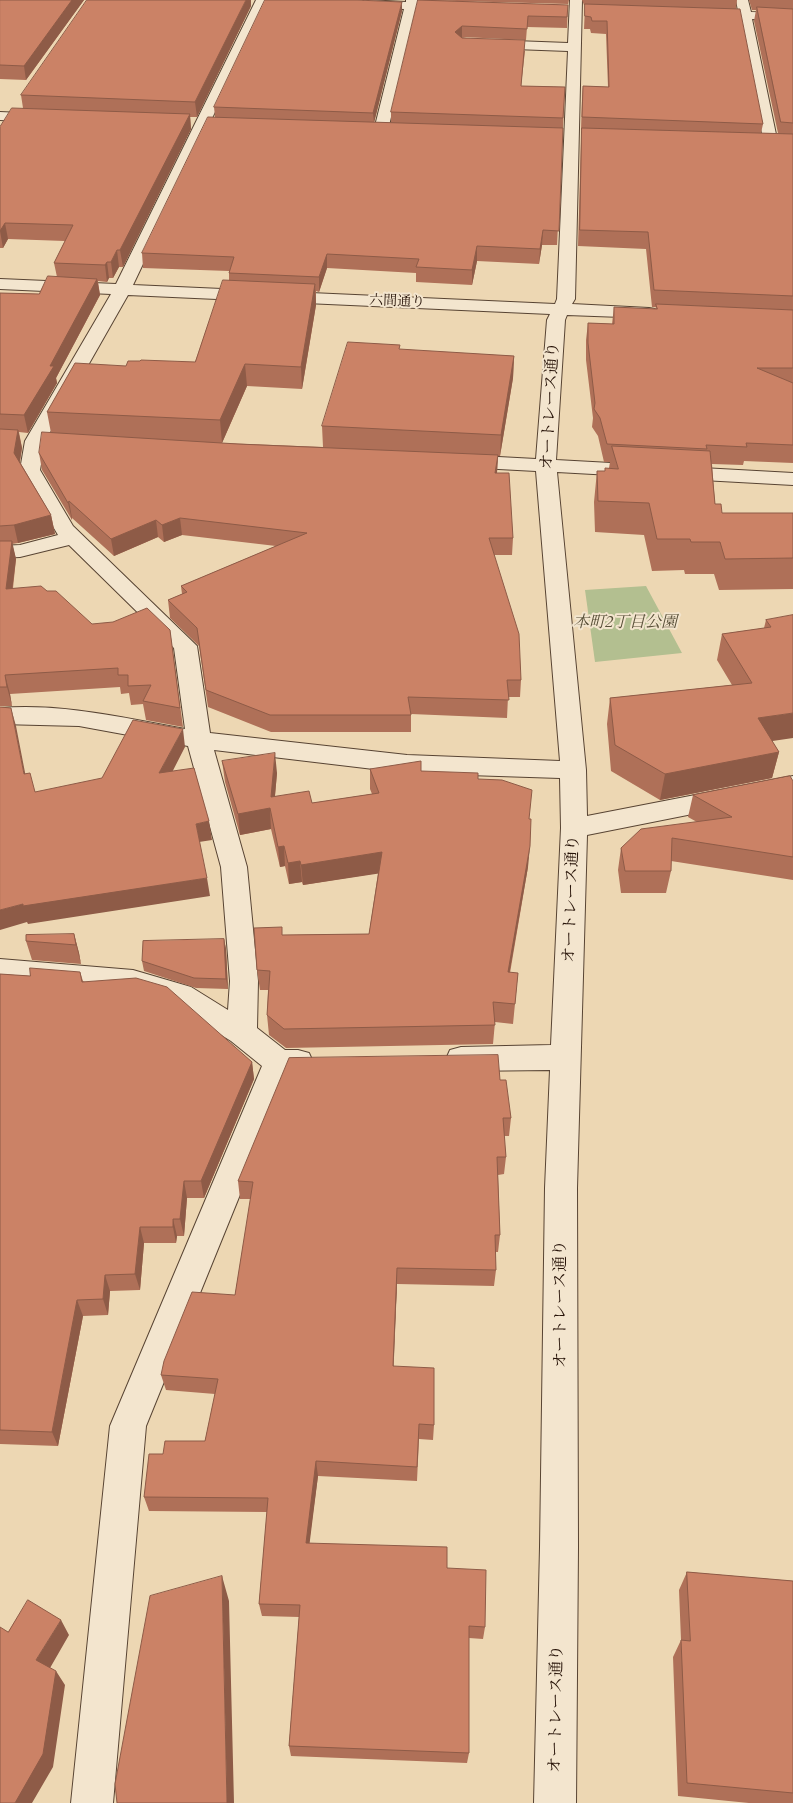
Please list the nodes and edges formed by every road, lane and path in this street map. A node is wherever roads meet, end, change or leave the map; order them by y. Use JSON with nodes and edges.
{"nodes":[{"id":1,"x":246,"y":0,"type":"edge"},
{"id":2,"x":265,"y":0,"type":"edge"},
{"id":3,"x":742,"y":0,"type":"edge"},
{"id":4,"x":411,"y":3,"type":"edge"},
{"id":5,"x":351,"y":4,"type":"edge"},
{"id":6,"x":469,"y":7,"type":"edge"},
{"id":7,"x":576,"y":8,"type":"edge"},
{"id":8,"x":695,"y":14,"type":"edge"},
{"id":9,"x":745,"y":16,"type":"junction"},
{"id":10,"x":793,"y":17,"type":"edge"},
{"id":11,"x":471,"y":44,"type":"edge"},
{"id":12,"x":575,"y":47,"type":"junction"},
{"id":13,"x":20,"y":101,"type":"edge"},
{"id":14,"x":4,"y":116,"type":"edge"},
{"id":15,"x":57,"y":118,"type":"edge"},
{"id":16,"x":183,"y":122,"type":"edge"},
{"id":17,"x":203,"y":123,"type":"junction"},
{"id":18,"x":222,"y":124,"type":"edge"},
{"id":19,"x":400,"y":130,"type":"edge"},
{"id":20,"x":0,"y":132,"type":"edge"},
{"id":21,"x":553,"y":136,"type":"edge"},
{"id":22,"x":577,"y":136,"type":"junction"},
{"id":23,"x":751,"y":143,"type":"edge"},
{"id":24,"x":0,"y":284,"type":"edge"},
{"id":25,"x":122,"y":290,"type":"junction"},
{"id":26,"x":560,"y":309,"type":"junction"},
{"id":27,"x":667,"y":314,"type":"edge"},
{"id":28,"x":438,"y":460,"type":"edge"},
{"id":29,"x":546,"y":465,"type":"junction"},
{"id":30,"x":793,"y":479,"type":"edge"},
{"id":31,"x":73,"y":538,"type":"junction"},
{"id":32,"x":0,"y":552,"type":"edge"},
{"id":33,"x":0,"y":716,"type":"edge"},
{"id":34,"x":199,"y":740,"type":"junction"},
{"id":35,"x":573,"y":770,"type":"junction"},
{"id":36,"x":793,"y":785,"type":"edge"},
{"id":37,"x":574,"y":828,"type":"junction"},
{"id":38,"x":0,"y":970,"type":"edge"},
{"id":39,"x":242,"y":1033,"type":"junction"},
{"id":40,"x":567,"y":1057,"type":"junction"},
{"id":41,"x":438,"y":1059,"type":"edge"},
{"id":42,"x":328,"y":1061,"type":"edge"},
{"id":43,"x":279,"y":1062,"type":"junction"},
{"id":44,"x":92,"y":1803,"type":"edge"},
{"id":45,"x":555,"y":1803,"type":"edge"}],
"edges":[{"from":1,"to":2,"type":"street"},
{"from":2,"to":17,"type":"street"},
{"from":3,"to":9,"type":"street"},
{"from":4,"to":5,"type":"street"},
{"from":4,"to":6,"type":"street"},
{"from":4,"to":19,"type":"street"},
{"from":7,"to":12,"type":"street","name":"オートレース通り"},
{"from":8,"to":9,"type":"street"},
{"from":9,"to":10,"type":"street"},
{"from":9,"to":23,"type":"street"},
{"from":11,"to":12,"type":"street"},
{"from":12,"to":22,"type":"street","name":"オートレース通り"},
{"from":13,"to":14,"type":"street"},
{"from":14,"to":15,"type":"street"},
{"from":14,"to":20,"type":"street"},
{"from":16,"to":17,"type":"street"},
{"from":17,"to":18,"type":"street"},
{"from":17,"to":25,"type":"street"},
{"from":21,"to":22,"type":"street"},
{"from":22,"to":26,"type":"street","name":"オートレース通り"},
{"from":24,"to":25,"type":"street","name":"六間通り"},
{"from":25,"to":26,"type":"street","name":"六間通り"},
{"from":25,"to":31,"type":"street"},
{"from":26,"to":27,"type":"street","name":"六間通り"},
{"from":26,"to":29,"type":"street","name":"オートレース通り"},
{"from":28,"to":29,"type":"street"},
{"from":29,"to":30,"type":"street"},
{"from":29,"to":35,"type":"street","name":"オートレース通り"},
{"from":31,"to":32,"type":"street"},
{"from":31,"to":34,"type":"street"},
{"from":33,"to":34,"type":"street"},
{"from":34,"to":35,"type":"street"},
{"from":34,"to":39,"type":"street"},
{"from":35,"to":37,"type":"street","name":"オートレース通り"},
{"from":36,"to":37,"type":"street"},
{"from":37,"to":40,"type":"street","name":"オートレース通り"},
{"from":38,"to":39,"type":"street"},
{"from":39,"to":43,"type":"street"},
{"from":40,"to":41,"type":"street"},
{"from":40,"to":45,"type":"street","name":"オートレース通り"},
{"from":42,"to":43,"type":"street"},
{"from":43,"to":44,"type":"street"}]}
